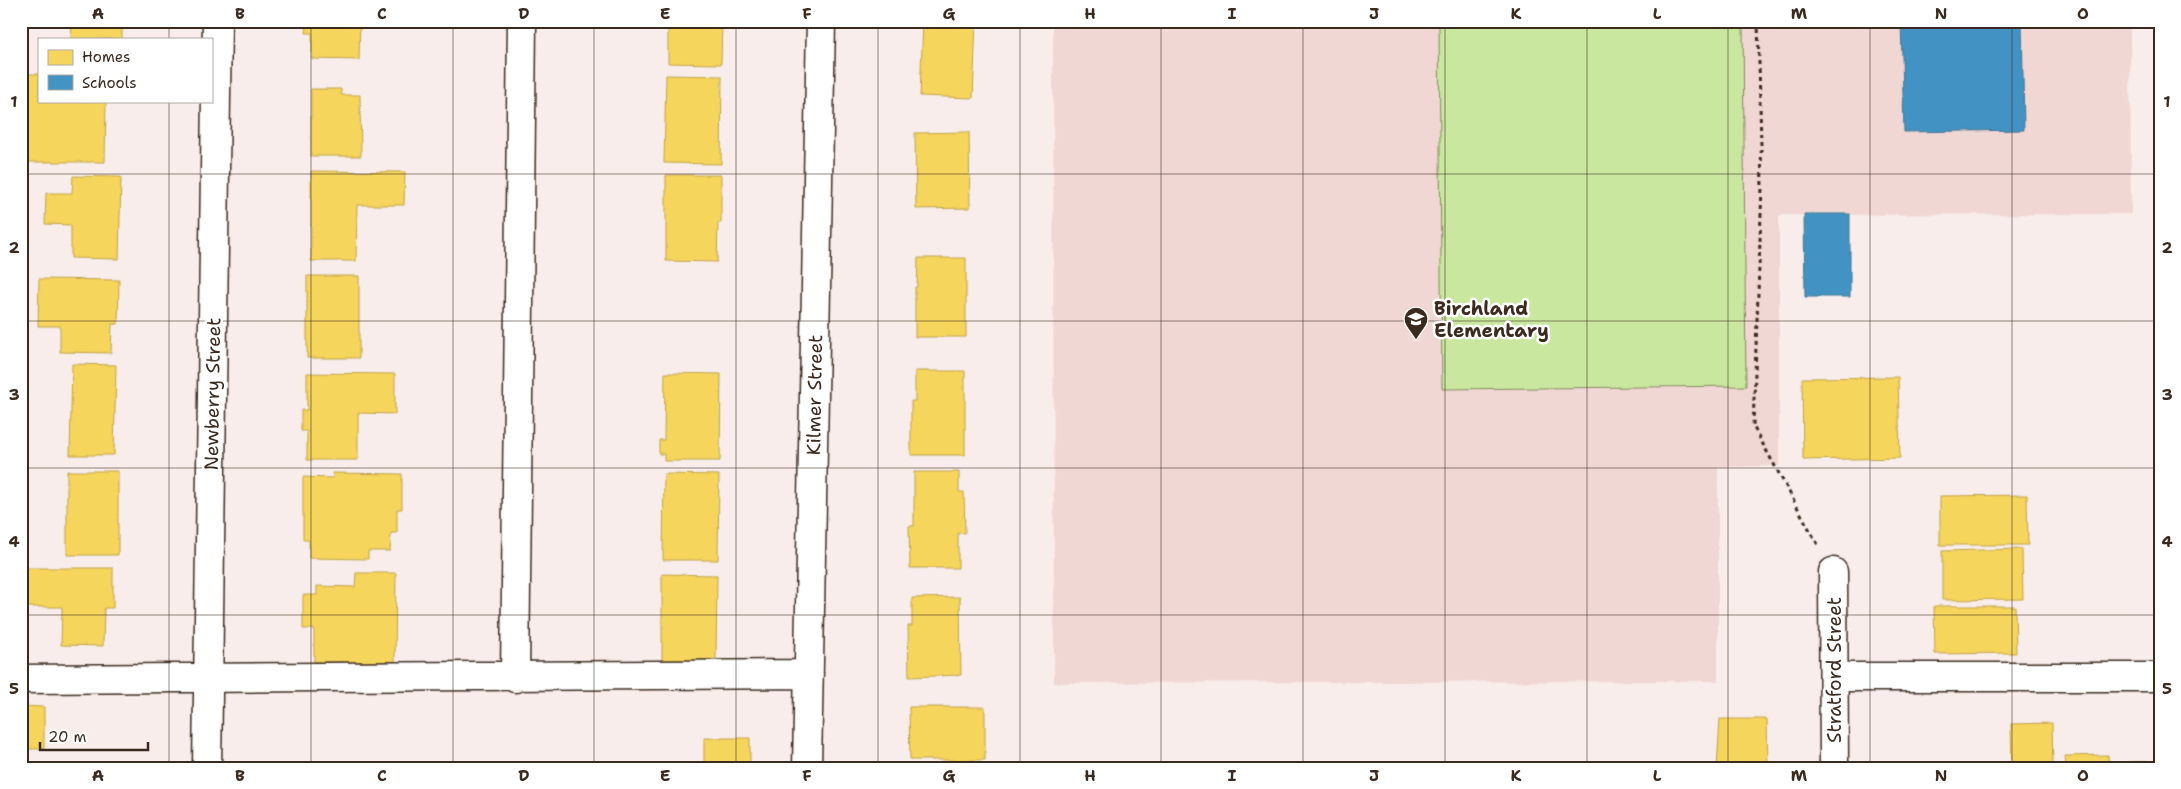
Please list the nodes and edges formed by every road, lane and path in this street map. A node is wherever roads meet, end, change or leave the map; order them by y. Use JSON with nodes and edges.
{"nodes":[{"id":1,"x":217,"y":21,"type":"edge"},
{"id":2,"x":522,"y":21,"type":"edge"},
{"id":3,"x":821,"y":21,"type":"edge"},
{"id":4,"x":1758,"y":21,"type":"edge"},
{"id":5,"x":1832,"y":572,"type":"joint"},
{"id":6,"x":809,"y":674,"type":"junction"},
{"id":7,"x":2160,"y":676,"type":"edge"},
{"id":8,"x":208,"y":677,"type":"junction"},
{"id":9,"x":1835,"y":677,"type":"junction"},
{"id":10,"x":515,"y":678,"type":"junction"},
{"id":11,"x":21,"y":679,"type":"edge"},
{"id":12,"x":207,"y":768,"type":"edge"},
{"id":13,"x":807,"y":768,"type":"edge"},
{"id":14,"x":1834,"y":768,"type":"edge"}],
"edges":[{"from":1,"to":8,"type":"street","name":"Newberry Street"},
{"from":2,"to":10,"type":"street"},
{"from":3,"to":6,"type":"street","name":"Kilmer Street"},
{"from":4,"to":5,"type":"path"},
{"from":5,"to":9,"type":"street","name":"Stratford Street"},
{"from":6,"to":10,"type":"street"},
{"from":6,"to":13,"type":"street","name":"Kilmer Street"},
{"from":7,"to":9,"type":"street"},
{"from":8,"to":10,"type":"street"},
{"from":8,"to":11,"type":"street"},
{"from":8,"to":12,"type":"street","name":"Newberry Street"},
{"from":9,"to":14,"type":"street","name":"Stratford Street"}]}
